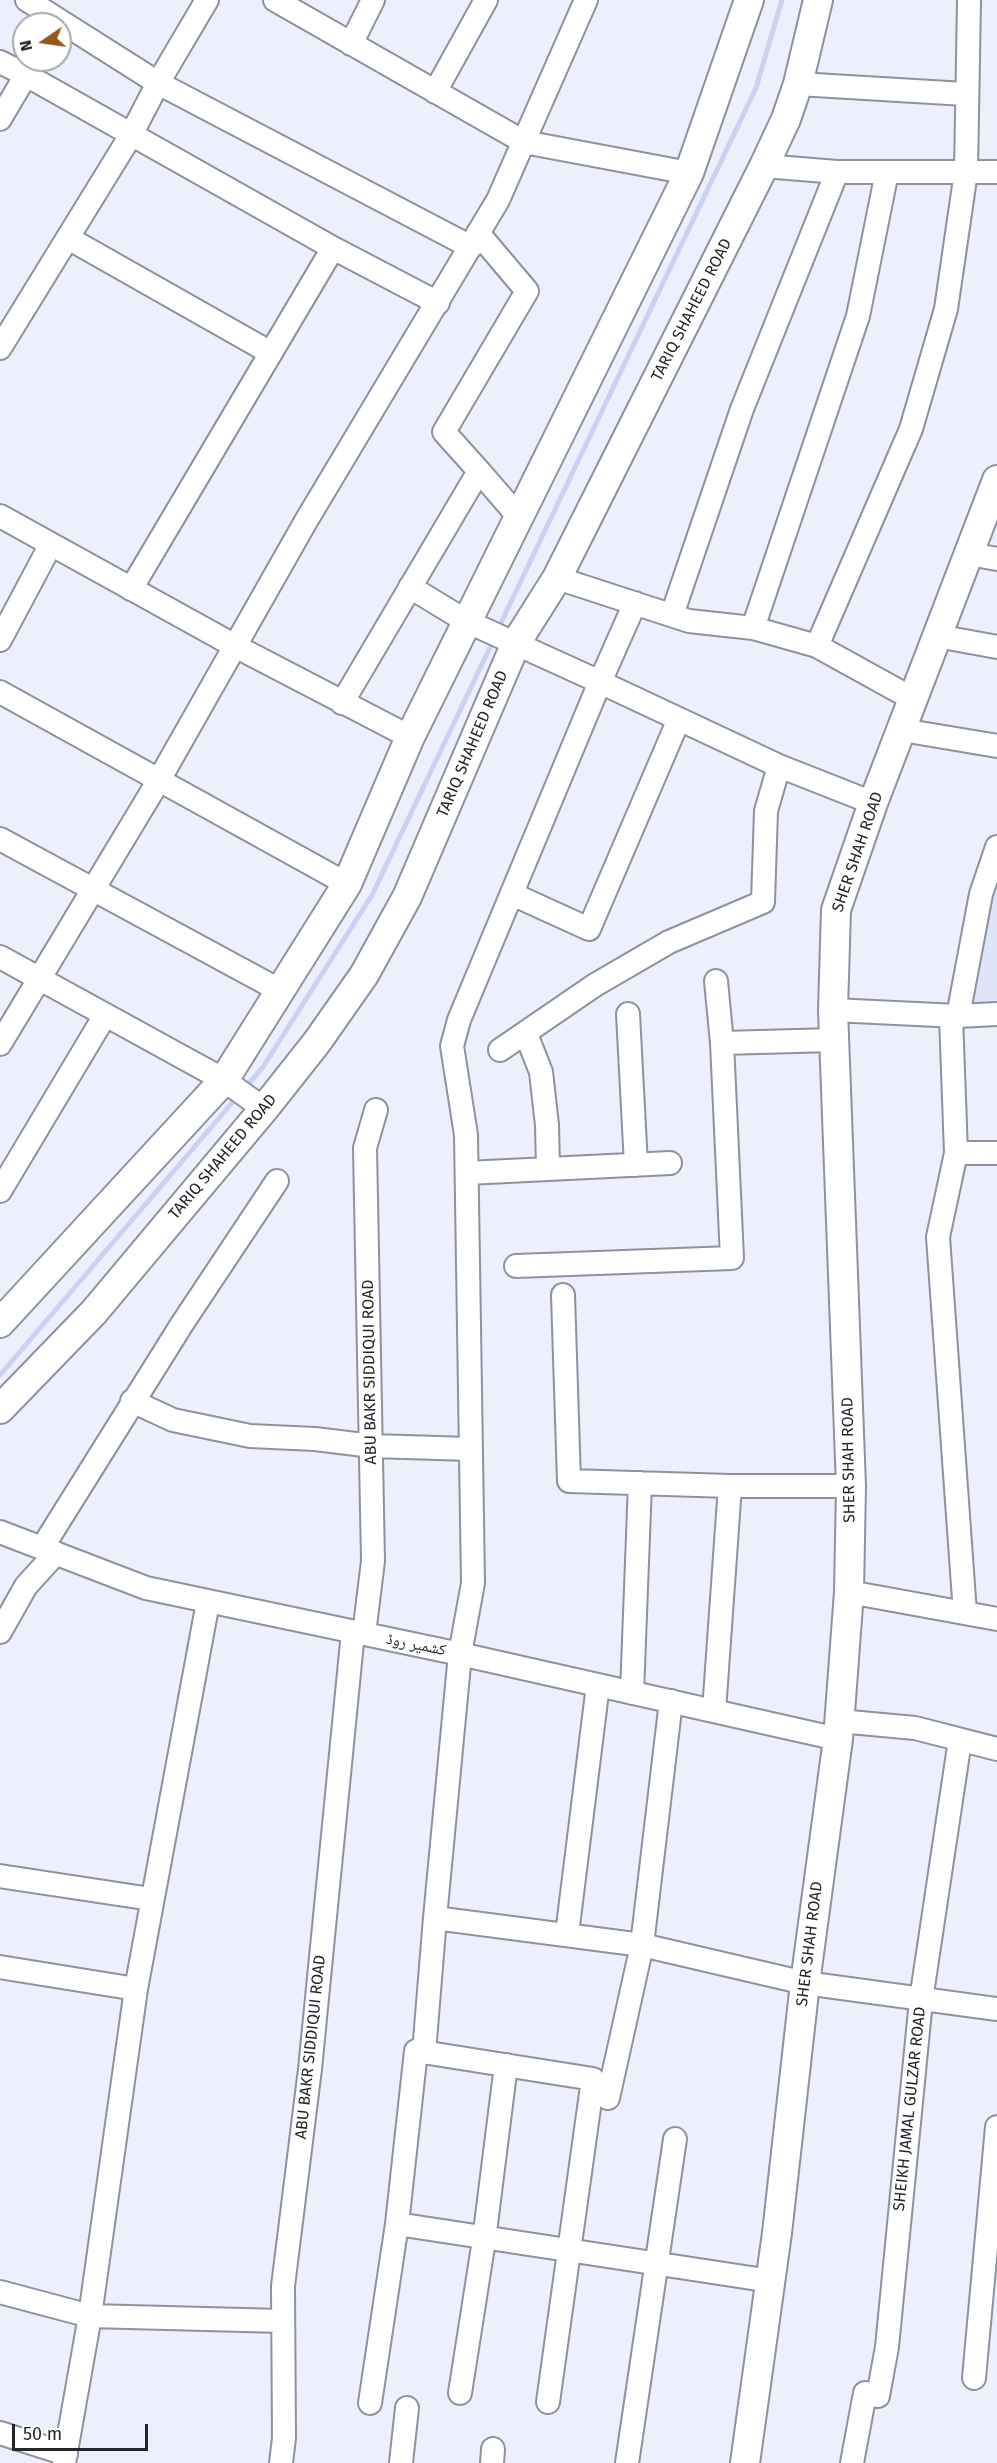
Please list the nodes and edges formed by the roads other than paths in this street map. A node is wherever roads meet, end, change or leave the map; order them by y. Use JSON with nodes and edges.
{"nodes":[{"id":1,"x":27,"y":0,"type":"edge"},
{"id":2,"x":207,"y":0,"type":"edge"},
{"id":3,"x":275,"y":0,"type":"edge"},
{"id":4,"x":373,"y":0,"type":"edge"},
{"id":5,"x":486,"y":0,"type":"edge"},
{"id":6,"x":586,"y":0,"type":"edge"},
{"id":7,"x":749,"y":0,"type":"edge"},
{"id":8,"x":818,"y":0,"type":"edge"},
{"id":9,"x":969,"y":0,"type":"edge"},
{"id":10,"x":351,"y":44,"type":"junction"},
{"id":11,"x":0,"y":62,"type":"edge"},
{"id":12,"x":26,"y":75,"type":"junction"},
{"id":13,"x":158,"y":82,"type":"junction"},
{"id":14,"x":798,"y":84,"type":"junction"},
{"id":15,"x":435,"y":92,"type":"junction"},
{"id":16,"x":965,"y":94,"type":"junction"},
{"id":17,"x":0,"y":119,"type":"edge"},
{"id":18,"x":131,"y":135,"type":"junction"},
{"id":19,"x":524,"y":142,"type":"junction"},
{"id":20,"x":764,"y":166,"type":"junction"},
{"id":21,"x":837,"y":172,"type":"junction"},
{"id":22,"x":887,"y":172,"type":"junction"},
{"id":23,"x":966,"y":172,"type":"junction"},
{"id":24,"x":997,"y":172,"type":"edge"},
{"id":25,"x":689,"y":173,"type":"junction"},
{"id":26,"x":68,"y":238,"type":"junction"},
{"id":27,"x":475,"y":240,"type":"junction"},
{"id":28,"x":333,"y":248,"type":"junction"},
{"id":29,"x":438,"y":303,"type":"junction"},
{"id":30,"x":0,"y":348,"type":"edge"},
{"id":31,"x":271,"y":353,"type":"junction"},
{"id":32,"x":479,"y":471,"type":"junction"},
{"id":33,"x":997,"y":480,"type":"edge"},
{"id":34,"x":0,"y":516,"type":"edge"},
{"id":35,"x":518,"y":516,"type":"junction"},
{"id":36,"x":51,"y":544,"type":"junction"},
{"id":37,"x":969,"y":554,"type":"junction"},
{"id":38,"x":997,"y":559,"type":"edge"},
{"id":39,"x":557,"y":578,"type":"junction"},
{"id":40,"x":410,"y":587,"type":"junction"},
{"id":41,"x":131,"y":589,"type":"junction"},
{"id":42,"x":635,"y":603,"type":"junction"},
{"id":43,"x":672,"y":615,"type":"junction"},
{"id":44,"x":470,"y":623,"type":"junction"},
{"id":45,"x":753,"y":628,"type":"junction"},
{"id":46,"x":937,"y":636,"type":"junction"},
{"id":47,"x":0,"y":640,"type":"edge"},
{"id":48,"x":513,"y":642,"type":"junction"},
{"id":49,"x":235,"y":646,"type":"junction"},
{"id":50,"x":817,"y":646,"type":"junction"},
{"id":51,"x":997,"y":647,"type":"edge"},
{"id":52,"x":600,"y":682,"type":"junction"},
{"id":53,"x":0,"y":692,"type":"edge"},
{"id":54,"x":913,"y":699,"type":"junction"},
{"id":55,"x":342,"y":703,"type":"junction"},
{"id":56,"x":679,"y":719,"type":"junction"},
{"id":57,"x":902,"y":730,"type":"junction"},
{"id":58,"x":410,"y":737,"type":"junction"},
{"id":59,"x":997,"y":746,"type":"edge"},
{"id":60,"x":780,"y":766,"type":"junction"},
{"id":61,"x":159,"y":780,"type":"junction"},
{"id":62,"x":873,"y":803,"type":"junction"},
{"id":63,"x":0,"y":839,"type":"edge"},
{"id":64,"x":997,"y":847,"type":"edge"},
{"id":65,"x":347,"y":884,"type":"junction"},
{"id":66,"x":92,"y":889,"type":"junction"},
{"id":67,"x":512,"y":894,"type":"junction"},
{"id":68,"x":0,"y":957,"type":"edge"},
{"id":69,"x":37,"y":979,"type":"junction"},
{"id":70,"x":716,"y":981,"type":"dead end"},
{"id":71,"x":279,"y":990,"type":"junction"},
{"id":72,"x":833,"y":1010,"type":"junction"},
{"id":73,"x":628,"y":1014,"type":"dead end"},
{"id":74,"x":997,"y":1014,"type":"edge"},
{"id":75,"x":955,"y":1016,"type":"junction"},
{"id":76,"x":104,"y":1017,"type":"junction"},
{"id":77,"x":526,"y":1034,"type":"junction"},
{"id":78,"x":834,"y":1040,"type":"junction"},
{"id":79,"x":722,"y":1043,"type":"junction"},
{"id":80,"x":0,"y":1044,"type":"edge"},
{"id":81,"x":500,"y":1050,"type":"dead end"},
{"id":82,"x":245,"y":1095,"type":"junction"},
{"id":83,"x":376,"y":1110,"type":"dead end"},
{"id":84,"x":997,"y":1153,"type":"edge"},
{"id":85,"x":956,"y":1154,"type":"junction"},
{"id":86,"x":670,"y":1163,"type":"dead end"},
{"id":87,"x":636,"y":1165,"type":"junction"},
{"id":88,"x":548,"y":1169,"type":"junction"},
{"id":89,"x":467,"y":1173,"type":"junction"},
{"id":90,"x":277,"y":1181,"type":"dead end"},
{"id":91,"x":2,"y":1183,"type":"edge"},
{"id":92,"x":516,"y":1266,"type":"dead end"},
{"id":93,"x":563,"y":1295,"type":"dead end"},
{"id":94,"x":0,"y":1323,"type":"edge"},
{"id":95,"x":132,"y":1401,"type":"junction"},
{"id":96,"x":0,"y":1408,"type":"edge"},
{"id":97,"x":372,"y":1446,"type":"junction"},
{"id":98,"x":471,"y":1449,"type":"junction"},
{"id":99,"x":640,"y":1483,"type":"junction"},
{"id":100,"x":730,"y":1486,"type":"junction"},
{"id":101,"x":851,"y":1486,"type":"junction"},
{"id":102,"x":2,"y":1536,"type":"edge"},
{"id":103,"x":49,"y":1551,"type":"junction"},
{"id":104,"x":849,"y":1592,"type":"junction"},
{"id":105,"x":208,"y":1602,"type":"junction"},
{"id":106,"x":965,"y":1613,"type":"junction"},
{"id":107,"x":997,"y":1619,"type":"edge"},
{"id":108,"x":0,"y":1632,"type":"edge"},
{"id":109,"x":358,"y":1633,"type":"junction"},
{"id":110,"x":460,"y":1654,"type":"junction"},
{"id":111,"x":598,"y":1685,"type":"junction"},
{"id":112,"x":632,"y":1693,"type":"junction"},
{"id":113,"x":671,"y":1701,"type":"junction"},
{"id":114,"x":714,"y":1711,"type":"junction"},
{"id":115,"x":839,"y":1730,"type":"junction"},
{"id":116,"x":960,"y":1740,"type":"junction"},
{"id":117,"x":997,"y":1749,"type":"edge"},
{"id":118,"x":0,"y":1876,"type":"edge"},
{"id":119,"x":151,"y":1899,"type":"junction"},
{"id":120,"x":435,"y":1918,"type":"junction"},
{"id":121,"x":567,"y":1934,"type":"junction"},
{"id":122,"x":642,"y":1945,"type":"junction"},
{"id":123,"x":0,"y":1967,"type":"edge"},
{"id":124,"x":805,"y":1983,"type":"junction"},
{"id":125,"x":136,"y":1989,"type":"junction"},
{"id":126,"x":921,"y":2000,"type":"junction"},
{"id":127,"x":997,"y":2009,"type":"edge"},
{"id":128,"x":424,"y":2052,"type":"junction"},
{"id":129,"x":506,"y":2065,"type":"junction"},
{"id":130,"x":608,"y":2098,"type":"dead end"},
{"id":131,"x":997,"y":2127,"type":"edge"},
{"id":132,"x":675,"y":2139,"type":"dead end"},
{"id":133,"x":397,"y":2224,"type":"junction"},
{"id":134,"x":484,"y":2240,"type":"junction"},
{"id":135,"x":570,"y":2250,"type":"junction"},
{"id":136,"x":656,"y":2265,"type":"junction"},
{"id":137,"x":771,"y":2281,"type":"junction"},
{"id":138,"x":0,"y":2292,"type":"edge"},
{"id":139,"x":90,"y":2316,"type":"junction"},
{"id":140,"x":282,"y":2322,"type":"junction"},
{"id":141,"x":974,"y":2378,"type":"dead end"},
{"id":142,"x":460,"y":2392,"type":"dead end"},
{"id":143,"x":548,"y":2402,"type":"dead end"},
{"id":144,"x":370,"y":2403,"type":"dead end"},
{"id":145,"x":407,"y":2408,"type":"dead end"},
{"id":146,"x":0,"y":2433,"type":"edge"},
{"id":147,"x":65,"y":2458,"type":"edge"},
{"id":148,"x":281,"y":2463,"type":"edge"},
{"id":149,"x":401,"y":2463,"type":"edge"},
{"id":150,"x":627,"y":2463,"type":"edge"},
{"id":151,"x":745,"y":2463,"type":"edge"},
{"id":152,"x":852,"y":2463,"type":"edge"}],
"edges":[{"from":1,"to":13,"type":"street"},
{"from":2,"to":13,"type":"street"},
{"from":3,"to":10,"type":"street"},
{"from":4,"to":10,"type":"street"},
{"from":5,"to":15,"type":"street"},
{"from":6,"to":19,"type":"street"},
{"from":7,"to":25,"type":"main road","name":"TARIQ SHAHEED ROAD"},
{"from":8,"to":14,"type":"main road","name":"TARIQ SHAHEED ROAD"},
{"from":9,"to":16,"type":"street"},
{"from":10,"to":15,"type":"street"},
{"from":11,"to":12,"type":"street"},
{"from":12,"to":17,"type":"street"},
{"from":12,"to":18,"type":"street"},
{"from":13,"to":18,"type":"street"},
{"from":13,"to":27,"type":"street"},
{"from":14,"to":16,"type":"street"},
{"from":14,"to":20,"type":"main road","name":"TARIQ SHAHEED ROAD"},
{"from":15,"to":19,"type":"street"},
{"from":16,"to":23,"type":"street"},
{"from":18,"to":26,"type":"street"},
{"from":18,"to":28,"type":"street"},
{"from":19,"to":25,"type":"street"},
{"from":19,"to":27,"type":"street"},
{"from":20,"to":21,"type":"street"},
{"from":20,"to":39,"type":"main road","name":"TARIQ SHAHEED ROAD"},
{"from":21,"to":22,"type":"street"},
{"from":21,"to":43,"type":"street"},
{"from":22,"to":23,"type":"street"},
{"from":22,"to":45,"type":"street"},
{"from":23,"to":24,"type":"street"},
{"from":23,"to":50,"type":"street"},
{"from":25,"to":35,"type":"main road","name":"TARIQ SHAHEED ROAD"},
{"from":26,"to":30,"type":"street"},
{"from":26,"to":31,"type":"street"},
{"from":27,"to":29,"type":"street"},
{"from":27,"to":32,"type":"street"},
{"from":28,"to":29,"type":"street"},
{"from":28,"to":31,"type":"street"},
{"from":29,"to":49,"type":"street"},
{"from":31,"to":41,"type":"street"},
{"from":32,"to":35,"type":"street"},
{"from":32,"to":40,"type":"street"},
{"from":33,"to":37,"type":"main road","name":"SHER SHAH ROAD"},
{"from":34,"to":36,"type":"street"},
{"from":35,"to":44,"type":"main road","name":"TARIQ SHAHEED ROAD"},
{"from":36,"to":41,"type":"street"},
{"from":36,"to":47,"type":"street"},
{"from":37,"to":38,"type":"street"},
{"from":37,"to":46,"type":"main road","name":"SHER SHAH ROAD"},
{"from":39,"to":42,"type":"street"},
{"from":39,"to":48,"type":"main road","name":"TARIQ SHAHEED ROAD"},
{"from":40,"to":44,"type":"street"},
{"from":40,"to":55,"type":"street"},
{"from":41,"to":49,"type":"street"},
{"from":42,"to":43,"type":"street"},
{"from":42,"to":52,"type":"street"},
{"from":43,"to":45,"type":"street"},
{"from":44,"to":48,"type":"street"},
{"from":44,"to":58,"type":"main road","name":"TARIQ SHAHEED ROAD"},
{"from":45,"to":50,"type":"street"},
{"from":46,"to":51,"type":"street"},
{"from":46,"to":54,"type":"main road","name":"SHER SHAH ROAD"},
{"from":48,"to":52,"type":"street"},
{"from":48,"to":82,"type":"main road","name":"TARIQ SHAHEED ROAD"},
{"from":49,"to":55,"type":"street"},
{"from":49,"to":61,"type":"street"},
{"from":50,"to":54,"type":"street"},
{"from":52,"to":56,"type":"street"},
{"from":52,"to":67,"type":"street"},
{"from":53,"to":61,"type":"street"},
{"from":54,"to":57,"type":"main road","name":"SHER SHAH ROAD"},
{"from":55,"to":58,"type":"street"},
{"from":56,"to":60,"type":"street"},
{"from":56,"to":67,"type":"street"},
{"from":57,"to":59,"type":"street"},
{"from":57,"to":62,"type":"main road","name":"SHER SHAH ROAD"},
{"from":58,"to":65,"type":"main road","name":"TARIQ SHAHEED ROAD"},
{"from":60,"to":62,"type":"street"},
{"from":60,"to":77,"type":"street"},
{"from":61,"to":65,"type":"street"},
{"from":61,"to":66,"type":"street"},
{"from":62,"to":72,"type":"main road","name":"SHER SHAH ROAD"},
{"from":63,"to":66,"type":"street"},
{"from":64,"to":75,"type":"street"},
{"from":65,"to":71,"type":"main road","name":"TARIQ SHAHEED ROAD"},
{"from":66,"to":69,"type":"street"},
{"from":66,"to":71,"type":"street"},
{"from":67,"to":89,"type":"street"},
{"from":68,"to":69,"type":"street"},
{"from":69,"to":76,"type":"street"},
{"from":69,"to":80,"type":"street"},
{"from":70,"to":79,"type":"street"},
{"from":71,"to":82,"type":"main road","name":"TARIQ SHAHEED ROAD"},
{"from":72,"to":75,"type":"street"},
{"from":72,"to":78,"type":"main road","name":"SHER SHAH ROAD"},
{"from":73,"to":87,"type":"street"},
{"from":74,"to":75,"type":"street"},
{"from":75,"to":85,"type":"street"},
{"from":76,"to":82,"type":"street"},
{"from":76,"to":91,"type":"street"},
{"from":77,"to":81,"type":"street"},
{"from":77,"to":88,"type":"street"},
{"from":78,"to":79,"type":"street"},
{"from":78,"to":101,"type":"main road","name":"SHER SHAH ROAD"},
{"from":79,"to":92,"type":"street"},
{"from":82,"to":94,"type":"main road","name":"TARIQ SHAHEED ROAD"},
{"from":82,"to":96,"type":"main road","name":"TARIQ SHAHEED ROAD"},
{"from":83,"to":97,"type":"street","name":"ABU BAKR SIDDIQUI ROAD"},
{"from":84,"to":85,"type":"street"},
{"from":85,"to":106,"type":"street"},
{"from":86,"to":87,"type":"street"},
{"from":87,"to":88,"type":"street"},
{"from":88,"to":89,"type":"street"},
{"from":89,"to":98,"type":"street"},
{"from":90,"to":95,"type":"street"},
{"from":93,"to":99,"type":"street"},
{"from":95,"to":97,"type":"street"},
{"from":95,"to":103,"type":"street"},
{"from":97,"to":98,"type":"street"},
{"from":97,"to":109,"type":"street","name":"ABU BAKR SIDDIQUI ROAD"},
{"from":98,"to":110,"type":"street"},
{"from":99,"to":100,"type":"street"},
{"from":99,"to":112,"type":"street"},
{"from":100,"to":101,"type":"street"},
{"from":100,"to":114,"type":"street"},
{"from":101,"to":104,"type":"main road","name":"SHER SHAH ROAD"},
{"from":102,"to":103,"type":"street","name":"کشمیر روڈ"},
{"from":103,"to":105,"type":"street","name":"کشمیر روڈ"},
{"from":103,"to":108,"type":"street"},
{"from":104,"to":106,"type":"street"},
{"from":104,"to":115,"type":"main road","name":"SHER SHAH ROAD"},
{"from":105,"to":109,"type":"street","name":"کشمیر روڈ"},
{"from":105,"to":119,"type":"street"},
{"from":106,"to":107,"type":"street"},
{"from":109,"to":110,"type":"street","name":"کشمیر روڈ"},
{"from":109,"to":140,"type":"street","name":"ABU BAKR SIDDIQUI ROAD"},
{"from":110,"to":111,"type":"street","name":"کشمیر روڈ"},
{"from":110,"to":120,"type":"street"},
{"from":111,"to":112,"type":"street","name":"کشمیر روڈ"},
{"from":111,"to":121,"type":"street"},
{"from":112,"to":113,"type":"street","name":"کشمیر روڈ"},
{"from":113,"to":114,"type":"street","name":"کشمیر روڈ"},
{"from":113,"to":122,"type":"street"},
{"from":114,"to":115,"type":"street","name":"کشمیر روڈ"},
{"from":115,"to":116,"type":"street","name":"کشمیر روڈ"},
{"from":115,"to":124,"type":"main road","name":"SHER SHAH ROAD"},
{"from":116,"to":117,"type":"street","name":"کشمیر روڈ"},
{"from":116,"to":126,"type":"street","name":"SHEIKH JAMAL GULZAR ROAD"},
{"from":118,"to":119,"type":"street"},
{"from":119,"to":125,"type":"street"},
{"from":120,"to":121,"type":"street"},
{"from":120,"to":128,"type":"street"},
{"from":121,"to":122,"type":"street"},
{"from":122,"to":124,"type":"street"},
{"from":122,"to":130,"type":"street"},
{"from":123,"to":125,"type":"street"},
{"from":124,"to":126,"type":"street"},
{"from":124,"to":137,"type":"main road","name":"SHER SHAH ROAD"},
{"from":125,"to":139,"type":"street"},
{"from":126,"to":127,"type":"street"},
{"from":126,"to":152,"type":"street","name":"SHEIKH JAMAL GULZAR ROAD"},
{"from":128,"to":129,"type":"street"},
{"from":128,"to":133,"type":"street"},
{"from":129,"to":134,"type":"street"},
{"from":129,"to":135,"type":"street"},
{"from":131,"to":141,"type":"street"},
{"from":132,"to":136,"type":"street"},
{"from":133,"to":134,"type":"street"},
{"from":133,"to":144,"type":"street"},
{"from":134,"to":135,"type":"street"},
{"from":134,"to":142,"type":"street"},
{"from":135,"to":136,"type":"street"},
{"from":135,"to":143,"type":"street"},
{"from":136,"to":137,"type":"street"},
{"from":136,"to":150,"type":"street"},
{"from":137,"to":151,"type":"main road","name":"SHER SHAH ROAD"},
{"from":138,"to":139,"type":"street"},
{"from":139,"to":140,"type":"street"},
{"from":139,"to":147,"type":"street"},
{"from":140,"to":148,"type":"street","name":"ABU BAKR SIDDIQUI ROAD"},
{"from":145,"to":149,"type":"street"},
{"from":146,"to":147,"type":"street"}]}
